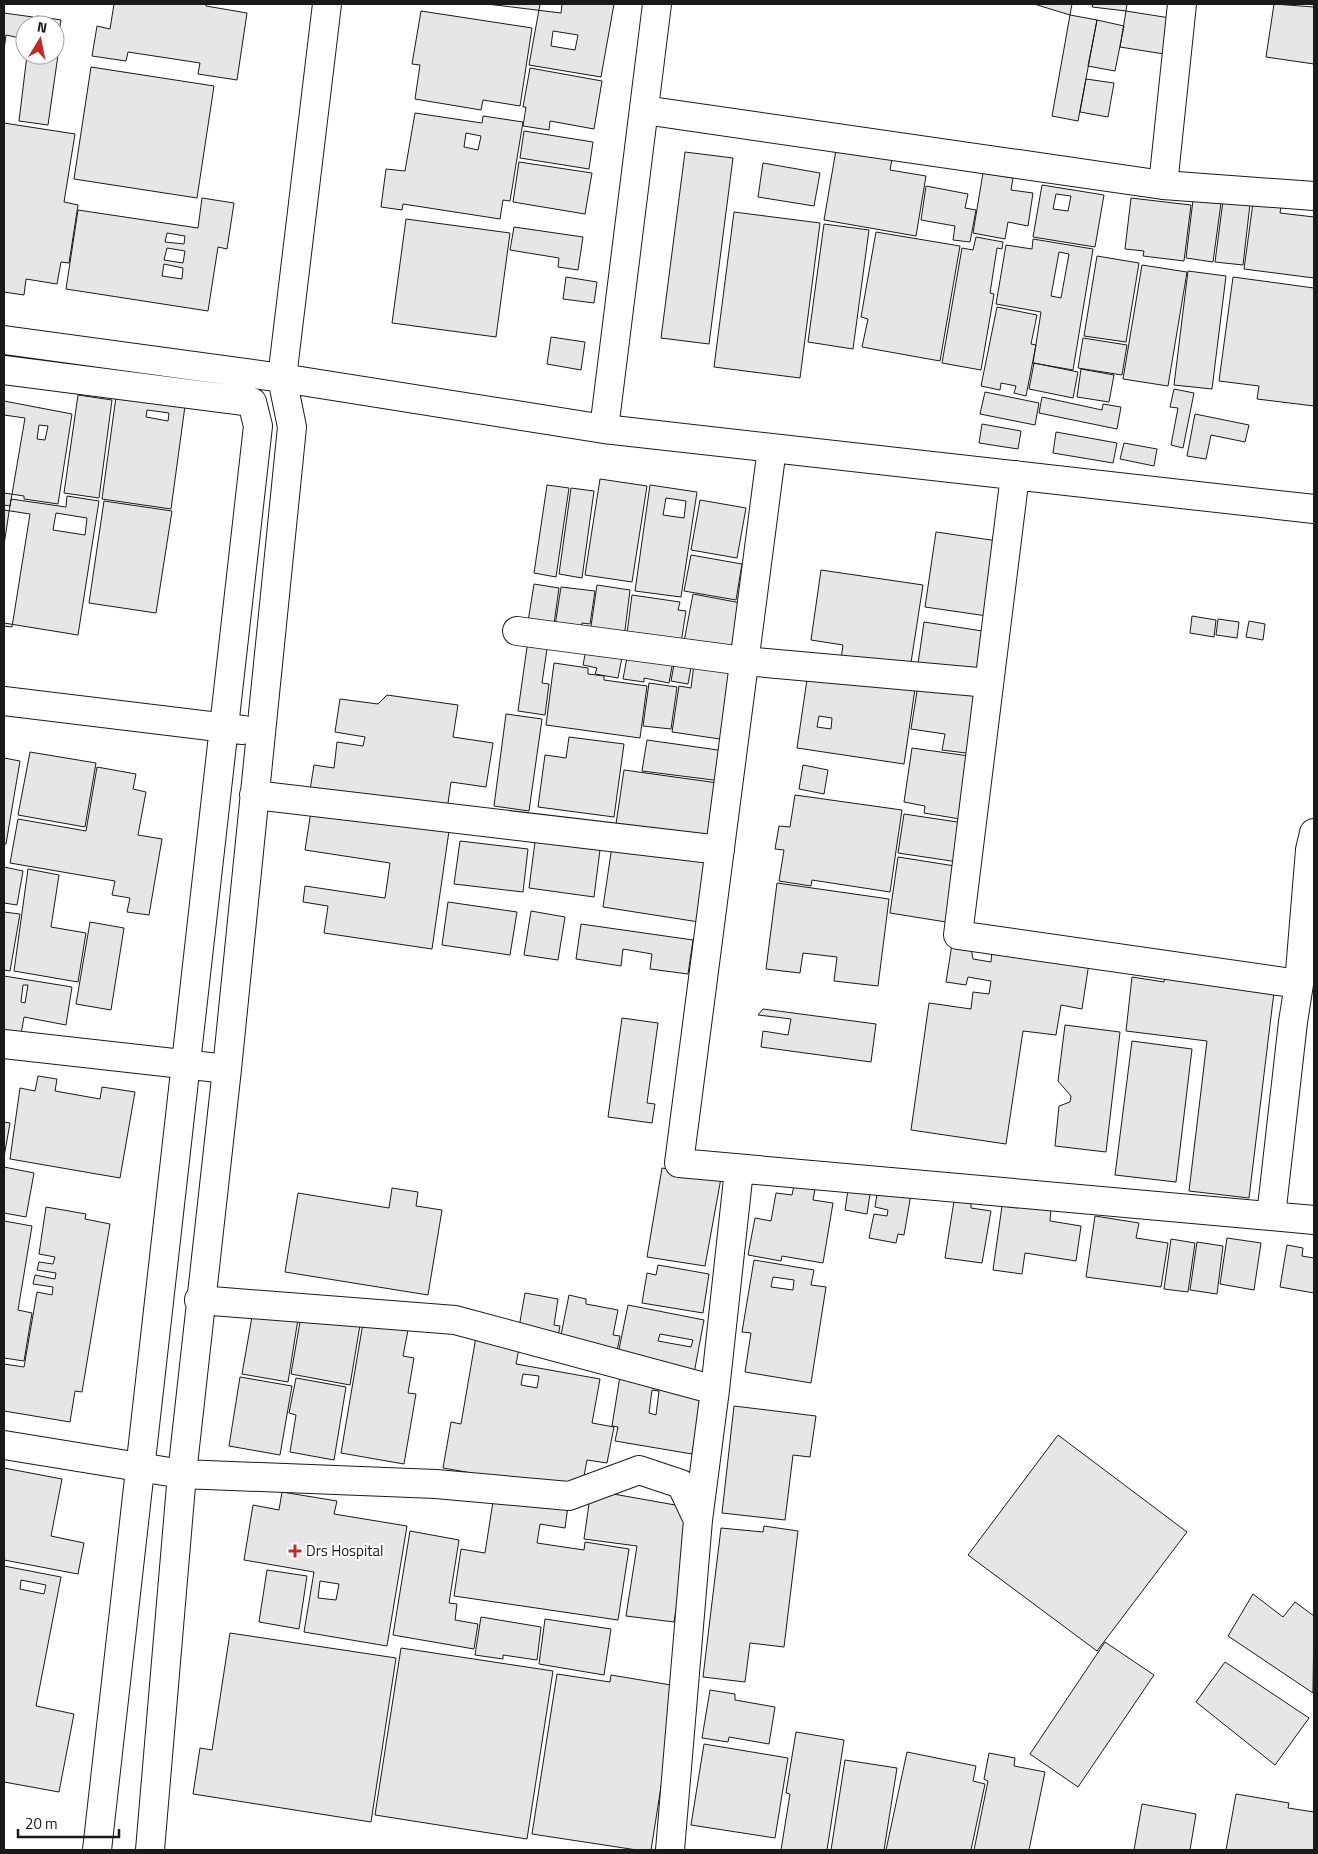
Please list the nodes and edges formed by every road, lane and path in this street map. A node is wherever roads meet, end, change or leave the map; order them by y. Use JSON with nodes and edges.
{"nodes":[{"id":1,"x":327,"y":4,"type":"edge"},
{"id":2,"x":657,"y":4,"type":"edge"},
{"id":3,"x":1182,"y":4,"type":"edge"},
{"id":4,"x":644,"y":110,"type":"junction"},
{"id":5,"x":1163,"y":185,"type":"junction"},
{"id":6,"x":1314,"y":196,"type":"edge"},
{"id":7,"x":4,"y":340,"type":"edge"},
{"id":8,"x":4,"y":370,"type":"edge"},
{"id":9,"x":282,"y":378,"type":"junction"},
{"id":10,"x":604,"y":429,"type":"junction"},
{"id":11,"x":772,"y":448,"type":"junction"},
{"id":12,"x":1015,"y":475,"type":"junction"},
{"id":13,"x":1314,"y":509,"type":"edge"},
{"id":14,"x":517,"y":632,"type":"dead end"},
{"id":15,"x":744,"y":661,"type":"junction"},
{"id":16,"x":990,"y":683,"type":"junction"},
{"id":17,"x":4,"y":701,"type":"edge"},
{"id":18,"x":225,"y":728,"type":"junction"},
{"id":19,"x":260,"y":731,"type":"junction"},
{"id":20,"x":254,"y":795,"type":"junction"},
{"id":21,"x":1314,"y":833,"type":"edge"},
{"id":22,"x":720,"y":850,"type":"junction"},
{"id":23,"x":1299,"y":984,"type":"junction"},
{"id":24,"x":1303,"y":1023,"type":"edge"},
{"id":25,"x":4,"y":1044,"type":"edge"},
{"id":26,"x":187,"y":1065,"type":"junction"},
{"id":27,"x":227,"y":1069,"type":"junction"},
{"id":28,"x":739,"y":1170,"type":"junction"},
{"id":29,"x":1271,"y":1216,"type":"junction"},
{"id":30,"x":1314,"y":1220,"type":"edge"},
{"id":31,"x":199,"y":1300,"type":"junction"},
{"id":32,"x":716,"y":1390,"type":"junction"},
{"id":33,"x":4,"y":1445,"type":"edge"},
{"id":34,"x":138,"y":1467,"type":"junction"},
{"id":35,"x":182,"y":1474,"type":"junction"},
{"id":36,"x":698,"y":1520,"type":"junction"},
{"id":37,"x":673,"y":1849,"type":"edge"},
{"id":38,"x":97,"y":1850,"type":"edge"},
{"id":39,"x":150,"y":1850,"type":"edge"}],
"edges":[{"from":1,"to":9,"type":"street"},
{"from":2,"to":4,"type":"street"},
{"from":3,"to":5,"type":"street"},
{"from":4,"to":5,"type":"street"},
{"from":4,"to":10,"type":"street"},
{"from":5,"to":6,"type":"street"},
{"from":7,"to":9,"type":"street"},
{"from":8,"to":18,"type":"street"},
{"from":9,"to":10,"type":"street"},
{"from":9,"to":19,"type":"street"},
{"from":10,"to":11,"type":"street"},
{"from":11,"to":12,"type":"street"},
{"from":11,"to":15,"type":"street"},
{"from":12,"to":13,"type":"street"},
{"from":12,"to":16,"type":"street"},
{"from":14,"to":15,"type":"street"},
{"from":15,"to":16,"type":"street"},
{"from":15,"to":22,"type":"street"},
{"from":16,"to":23,"type":"street"},
{"from":17,"to":18,"type":"street"},
{"from":18,"to":19,"type":"street"},
{"from":18,"to":26,"type":"street"},
{"from":19,"to":20,"type":"street"},
{"from":20,"to":22,"type":"street"},
{"from":20,"to":27,"type":"street"},
{"from":21,"to":23,"type":"street"},
{"from":22,"to":28,"type":"street"},
{"from":23,"to":24,"type":"street"},
{"from":24,"to":29,"type":"street"},
{"from":25,"to":26,"type":"street"},
{"from":26,"to":27,"type":"street"},
{"from":26,"to":34,"type":"street"},
{"from":27,"to":31,"type":"street"},
{"from":28,"to":29,"type":"street"},
{"from":28,"to":32,"type":"street"},
{"from":29,"to":30,"type":"street"},
{"from":31,"to":32,"type":"street"},
{"from":31,"to":35,"type":"street"},
{"from":32,"to":36,"type":"street"},
{"from":33,"to":34,"type":"street"},
{"from":34,"to":35,"type":"street"},
{"from":34,"to":38,"type":"street"},
{"from":35,"to":36,"type":"street"},
{"from":35,"to":39,"type":"street"},
{"from":36,"to":37,"type":"street"}]}
